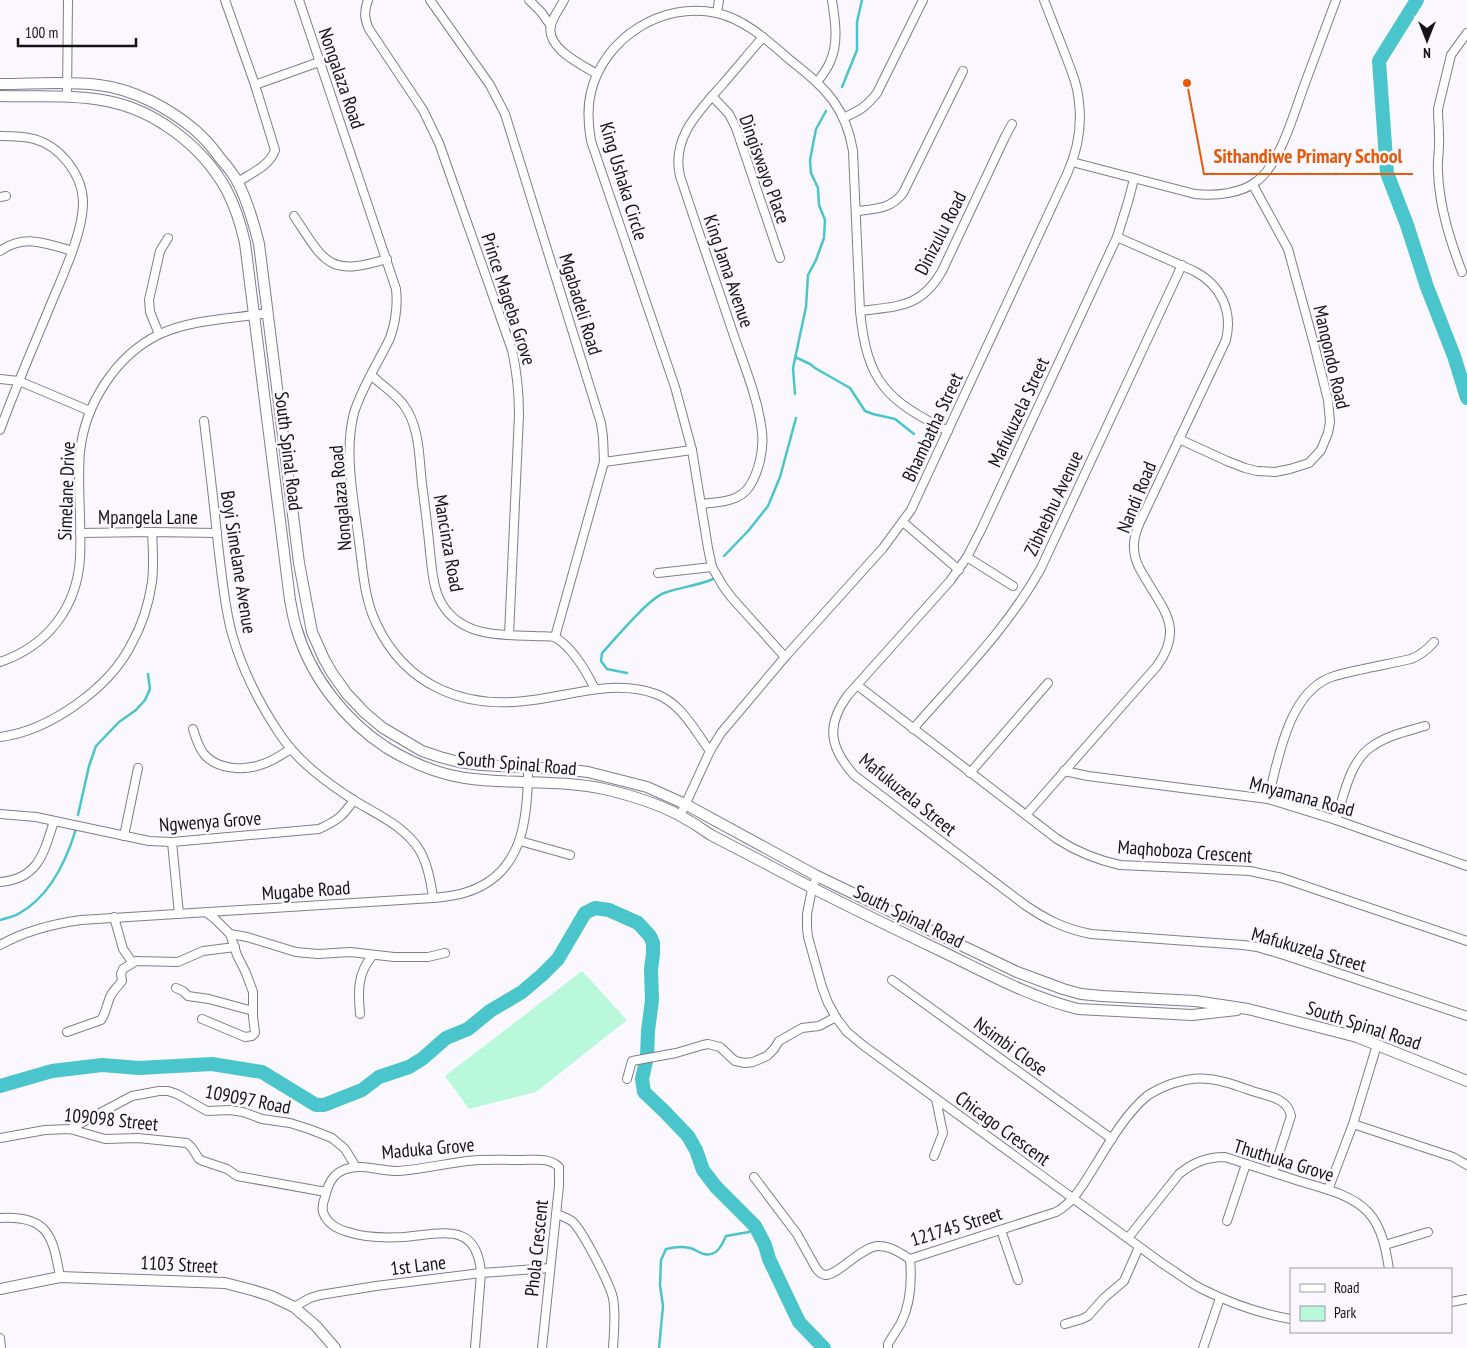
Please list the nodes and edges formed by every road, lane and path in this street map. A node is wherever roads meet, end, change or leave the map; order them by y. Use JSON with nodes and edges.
{"nodes":[{"id":1,"x":68,"y":0,"type":"edge"},
{"id":2,"x":225,"y":0,"type":"edge"},
{"id":3,"x":299,"y":0,"type":"edge"},
{"id":4,"x":368,"y":0,"type":"edge"},
{"id":5,"x":443,"y":0,"type":"edge"},
{"id":6,"x":529,"y":0,"type":"edge"},
{"id":7,"x":564,"y":0,"type":"edge"},
{"id":8,"x":720,"y":0,"type":"edge"},
{"id":9,"x":832,"y":0,"type":"edge"},
{"id":10,"x":924,"y":0,"type":"edge"},
{"id":11,"x":1044,"y":0,"type":"edge"},
{"id":12,"x":1336,"y":0,"type":"edge"},
{"id":13,"x":433,"y":3,"type":"edge"},
{"id":14,"x":717,"y":13,"type":"junction"},
{"id":15,"x":551,"y":26,"type":"junction"},
{"id":16,"x":1467,"y":33,"type":"edge"},
{"id":17,"x":763,"y":37,"type":"junction"},
{"id":18,"x":320,"y":62,"type":"junction"},
{"id":19,"x":963,"y":71,"type":"dead end"},
{"id":20,"x":597,"y":74,"type":"junction"},
{"id":21,"x":817,"y":82,"type":"junction"},
{"id":22,"x":67,"y":83,"type":"junction"},
{"id":23,"x":0,"y":84,"type":"edge"},
{"id":24,"x":255,"y":85,"type":"junction"},
{"id":25,"x":0,"y":96,"type":"edge"},
{"id":26,"x":712,"y":96,"type":"junction"},
{"id":27,"x":67,"y":97,"type":"junction"},
{"id":28,"x":843,"y":118,"type":"junction"},
{"id":29,"x":1012,"y":124,"type":"dead end"},
{"id":30,"x":0,"y":136,"type":"edge"},
{"id":31,"x":1072,"y":162,"type":"junction"},
{"id":32,"x":1134,"y":179,"type":"junction"},
{"id":33,"x":238,"y":182,"type":"junction"},
{"id":34,"x":1253,"y":185,"type":"junction"},
{"id":35,"x":857,"y":212,"type":"junction"},
{"id":36,"x":294,"y":216,"type":"dead end"},
{"id":37,"x":1117,"y":236,"type":"junction"},
{"id":38,"x":168,"y":238,"type":"dead end"},
{"id":39,"x":0,"y":251,"type":"edge"},
{"id":40,"x":72,"y":251,"type":"junction"},
{"id":41,"x":780,"y":258,"type":"dead end"},
{"id":42,"x":387,"y":259,"type":"junction"},
{"id":43,"x":1182,"y":266,"type":"junction"},
{"id":44,"x":1462,"y":272,"type":"dead end"},
{"id":45,"x":860,"y":311,"type":"junction"},
{"id":46,"x":268,"y":313,"type":"junction"},
{"id":47,"x":255,"y":315,"type":"junction"},
{"id":48,"x":160,"y":334,"type":"junction"},
{"id":49,"x":372,"y":376,"type":"junction"},
{"id":50,"x":0,"y":379,"type":"edge"},
{"id":51,"x":20,"y":381,"type":"junction"},
{"id":52,"x":90,"y":411,"type":"junction"},
{"id":53,"x":204,"y":421,"type":"dead end"},
{"id":54,"x":0,"y":430,"type":"edge"},
{"id":55,"x":948,"y":432,"type":"junction"},
{"id":56,"x":1179,"y":439,"type":"junction"},
{"id":57,"x":692,"y":450,"type":"junction"},
{"id":58,"x":604,"y":462,"type":"junction"},
{"id":59,"x":701,"y":504,"type":"junction"},
{"id":60,"x":903,"y":522,"type":"junction"},
{"id":61,"x":152,"y":532,"type":"junction"},
{"id":62,"x":80,"y":534,"type":"junction"},
{"id":63,"x":217,"y":534,"type":"junction"},
{"id":64,"x":967,"y":557,"type":"junction"},
{"id":65,"x":712,"y":567,"type":"junction"},
{"id":66,"x":959,"y":570,"type":"junction"},
{"id":67,"x":658,"y":573,"type":"dead end"},
{"id":68,"x":1013,"y":586,"type":"dead end"},
{"id":69,"x":509,"y":635,"type":"junction"},
{"id":70,"x":556,"y":637,"type":"junction"},
{"id":71,"x":1434,"y":642,"type":"dead end"},
{"id":72,"x":786,"y":657,"type":"junction"},
{"id":73,"x":0,"y":662,"type":"edge"},
{"id":74,"x":1048,"y":682,"type":"dead end"},
{"id":75,"x":857,"y":685,"type":"junction"},
{"id":76,"x":595,"y":689,"type":"junction"},
{"id":77,"x":1425,"y":726,"type":"dead end"},
{"id":78,"x":913,"y":728,"type":"junction"},
{"id":79,"x":193,"y":729,"type":"dead end"},
{"id":80,"x":0,"y":737,"type":"edge"},
{"id":81,"x":291,"y":749,"type":"junction"},
{"id":82,"x":710,"y":751,"type":"junction"},
{"id":83,"x":138,"y":768,"type":"dead end"},
{"id":84,"x":528,"y":768,"type":"junction"},
{"id":85,"x":1064,"y":771,"type":"junction"},
{"id":86,"x":970,"y":773,"type":"junction"},
{"id":87,"x":528,"y":781,"type":"junction"},
{"id":88,"x":1268,"y":799,"type":"junction"},
{"id":89,"x":354,"y":800,"type":"junction"},
{"id":90,"x":685,"y":804,"type":"junction"},
{"id":91,"x":0,"y":814,"type":"edge"},
{"id":92,"x":1026,"y":815,"type":"junction"},
{"id":93,"x":680,"y":816,"type":"junction"},
{"id":94,"x":1336,"y":820,"type":"junction"},
{"id":95,"x":54,"y":821,"type":"junction"},
{"id":96,"x":124,"y":836,"type":"junction"},
{"id":97,"x":520,"y":841,"type":"junction"},
{"id":98,"x":172,"y":842,"type":"junction"},
{"id":99,"x":570,"y":855,"type":"dead end"},
{"id":100,"x":1467,"y":866,"type":"edge"},
{"id":101,"x":817,"y":876,"type":"junction"},
{"id":102,"x":0,"y":882,"type":"edge"},
{"id":103,"x":812,"y":889,"type":"junction"},
{"id":104,"x":433,"y":898,"type":"junction"},
{"id":105,"x":206,"y":912,"type":"junction"},
{"id":106,"x":180,"y":914,"type":"junction"},
{"id":107,"x":114,"y":917,"type":"junction"},
{"id":108,"x":230,"y":934,"type":"junction"},
{"id":109,"x":1467,"y":941,"type":"edge"},
{"id":110,"x":0,"y":945,"type":"edge"},
{"id":111,"x":235,"y":947,"type":"junction"},
{"id":112,"x":444,"y":954,"type":"dead end"},
{"id":113,"x":372,"y":955,"type":"junction"},
{"id":114,"x":132,"y":962,"type":"junction"},
{"id":115,"x":892,"y":980,"type":"dead end"},
{"id":116,"x":176,"y":988,"type":"dead end"},
{"id":117,"x":1248,"y":1008,"type":"junction"},
{"id":118,"x":253,"y":1011,"type":"junction"},
{"id":119,"x":360,"y":1014,"type":"dead end"},
{"id":120,"x":1467,"y":1016,"type":"edge"},
{"id":121,"x":836,"y":1017,"type":"junction"},
{"id":122,"x":202,"y":1020,"type":"dead end"},
{"id":123,"x":67,"y":1032,"type":"dead end"},
{"id":124,"x":1377,"y":1045,"type":"junction"},
{"id":125,"x":627,"y":1079,"type":"dead end"},
{"id":126,"x":1467,"y":1081,"type":"edge"},
{"id":127,"x":936,"y":1098,"type":"junction"},
{"id":128,"x":1353,"y":1124,"type":"junction"},
{"id":129,"x":70,"y":1129,"type":"junction"},
{"id":130,"x":0,"y":1138,"type":"edge"},
{"id":131,"x":1112,"y":1139,"type":"junction"},
{"id":132,"x":934,"y":1156,"type":"dead end"},
{"id":133,"x":545,"y":1160,"type":"joint"},
{"id":134,"x":1246,"y":1164,"type":"junction"},
{"id":135,"x":1467,"y":1165,"type":"edge"},
{"id":136,"x":356,"y":1167,"type":"junction"},
{"id":137,"x":1273,"y":1172,"type":"junction"},
{"id":138,"x":754,"y":1177,"type":"dead end"},
{"id":139,"x":1328,"y":1190,"type":"junction"},
{"id":140,"x":326,"y":1192,"type":"junction"},
{"id":141,"x":1074,"y":1199,"type":"junction"},
{"id":142,"x":556,"y":1214,"type":"junction"},
{"id":143,"x":0,"y":1218,"type":"edge"},
{"id":144,"x":1227,"y":1221,"type":"dead end"},
{"id":145,"x":1001,"y":1230,"type":"junction"},
{"id":146,"x":1428,"y":1232,"type":"dead end"},
{"id":147,"x":1128,"y":1238,"type":"junction"},
{"id":148,"x":1385,"y":1245,"type":"junction"},
{"id":149,"x":1140,"y":1247,"type":"junction"},
{"id":150,"x":910,"y":1260,"type":"junction"},
{"id":151,"x":550,"y":1268,"type":"junction"},
{"id":152,"x":1389,"y":1268,"type":"edge"},
{"id":153,"x":481,"y":1273,"type":"junction"},
{"id":154,"x":60,"y":1277,"type":"junction"},
{"id":155,"x":1018,"y":1280,"type":"dead end"},
{"id":156,"x":0,"y":1289,"type":"edge"},
{"id":157,"x":1220,"y":1298,"type":"junction"},
{"id":158,"x":1467,"y":1299,"type":"edge"},
{"id":159,"x":1452,"y":1302,"type":"edge"},
{"id":160,"x":294,"y":1307,"type":"junction"},
{"id":161,"x":1290,"y":1319,"type":"edge"},
{"id":162,"x":1065,"y":1324,"type":"dead end"},
{"id":163,"x":0,"y":1338,"type":"edge"},
{"id":164,"x":1,"y":1348,"type":"edge"},
{"id":165,"x":336,"y":1348,"type":"edge"},
{"id":166,"x":474,"y":1348,"type":"edge"},
{"id":167,"x":542,"y":1348,"type":"edge"},
{"id":168,"x":613,"y":1348,"type":"edge"},
{"id":169,"x":888,"y":1348,"type":"edge"},
{"id":170,"x":1203,"y":1348,"type":"edge"}],
"edges":[{"from":1,"to":22,"type":"street"},
{"from":2,"to":24,"type":"street"},
{"from":3,"to":18,"type":"street","name":"Nongalaza Road"},
{"from":4,"to":69,"type":"street","name":"Prince Mageba Grove"},
{"from":5,"to":13,"type":"street"},
{"from":6,"to":15,"type":"street"},
{"from":7,"to":15,"type":"street"},
{"from":8,"to":14,"type":"street"},
{"from":9,"to":21,"type":"street"},
{"from":10,"to":28,"type":"street"},
{"from":11,"to":31,"type":"street","name":"Bhambatha Street"},
{"from":12,"to":34,"type":"street"},
{"from":13,"to":58,"type":"street","name":"Mgabadeli Road"},
{"from":14,"to":17,"type":"street","name":"King Ushaka Circle"},
{"from":14,"to":20,"type":"street","name":"King Ushaka Circle"},
{"from":15,"to":20,"type":"street"},
{"from":16,"to":44,"type":"street"},
{"from":17,"to":21,"type":"street","name":"King Ushaka Circle"},
{"from":17,"to":26,"type":"street","name":"King Jama Avenue"},
{"from":18,"to":24,"type":"street"},
{"from":18,"to":42,"type":"street","name":"Nongalaza Road"},
{"from":19,"to":35,"type":"street"},
{"from":20,"to":57,"type":"street","name":"King Ushaka Circle"},
{"from":21,"to":28,"type":"street","name":"King Ushaka Circle"},
{"from":22,"to":23,"type":"street","name":"South Spinal Road"},
{"from":22,"to":27,"type":"street"},
{"from":22,"to":33,"type":"street","name":"South Spinal Road"},
{"from":24,"to":33,"type":"street"},
{"from":25,"to":27,"type":"street","name":"South Spinal Road"},
{"from":26,"to":41,"type":"street","name":"Dingiswayo Place"},
{"from":26,"to":59,"type":"street","name":"King Jama Avenue"},
{"from":27,"to":47,"type":"street","name":"South Spinal Road"},
{"from":28,"to":35,"type":"street","name":"King Ushaka Circle"},
{"from":29,"to":45,"type":"street","name":"Dinizulu Road"},
{"from":30,"to":40,"type":"street"},
{"from":31,"to":32,"type":"street"},
{"from":31,"to":55,"type":"street","name":"Bhambatha Street"},
{"from":32,"to":34,"type":"street"},
{"from":32,"to":37,"type":"street","name":"Mafukuzela Street"},
{"from":33,"to":46,"type":"street","name":"South Spinal Road"},
{"from":34,"to":56,"type":"street","name":"Manqondo Road"},
{"from":35,"to":45,"type":"street","name":"King Ushaka Circle"},
{"from":36,"to":42,"type":"street"},
{"from":37,"to":43,"type":"street","name":"Nandi Road"},
{"from":37,"to":64,"type":"street","name":"Mafukuzela Street"},
{"from":38,"to":48,"type":"street"},
{"from":39,"to":40,"type":"street"},
{"from":40,"to":51,"type":"street"},
{"from":42,"to":49,"type":"street","name":"Nongalaza Road"},
{"from":43,"to":56,"type":"street","name":"Nandi Road"},
{"from":43,"to":78,"type":"street","name":"Zibhebhu Avenue"},
{"from":45,"to":55,"type":"street","name":"King Ushaka Circle"},
{"from":46,"to":47,"type":"street","name":"Simelane Drive"},
{"from":46,"to":84,"type":"street","name":"South Spinal Road"},
{"from":47,"to":48,"type":"street","name":"Simelane Drive"},
{"from":47,"to":87,"type":"street","name":"South Spinal Road"},
{"from":48,"to":52,"type":"street","name":"Simelane Drive"},
{"from":49,"to":69,"type":"street","name":"Mancinza Road"},
{"from":49,"to":76,"type":"street","name":"Nongalaza Road"},
{"from":50,"to":51,"type":"street"},
{"from":51,"to":52,"type":"street"},
{"from":51,"to":54,"type":"street"},
{"from":52,"to":62,"type":"street","name":"Simelane Drive"},
{"from":53,"to":63,"type":"street","name":"Boyi Simelane Avenue"},
{"from":55,"to":60,"type":"street","name":"Bhambatha Street"},
{"from":56,"to":85,"type":"street","name":"Nandi Road"},
{"from":57,"to":58,"type":"street"},
{"from":57,"to":59,"type":"street","name":"King Ushaka Circle"},
{"from":58,"to":70,"type":"street","name":"Mgabadeli Road"},
{"from":59,"to":65,"type":"street","name":"King Ushaka Circle"},
{"from":60,"to":66,"type":"street"},
{"from":60,"to":72,"type":"street","name":"Bhambatha Street"},
{"from":61,"to":62,"type":"street","name":"Mpangela Lane"},
{"from":61,"to":63,"type":"street","name":"Mpangela Lane"},
{"from":61,"to":80,"type":"street"},
{"from":62,"to":73,"type":"street","name":"Simelane Drive"},
{"from":63,"to":81,"type":"street","name":"Boyi Simelane Avenue"},
{"from":64,"to":66,"type":"street","name":"Mafukuzela Street"},
{"from":64,"to":68,"type":"street"},
{"from":65,"to":67,"type":"street"},
{"from":65,"to":72,"type":"street","name":"King Ushaka Circle"},
{"from":66,"to":75,"type":"street","name":"Mafukuzela Street"},
{"from":69,"to":70,"type":"street","name":"Mancinza Road"},
{"from":70,"to":76,"type":"street"},
{"from":71,"to":88,"type":"street"},
{"from":72,"to":82,"type":"street","name":"Bhambatha Street"},
{"from":74,"to":86,"type":"street"},
{"from":75,"to":78,"type":"street","name":"Maqhoboza Crescent"},
{"from":75,"to":120,"type":"street","name":"Mafukuzela Street"},
{"from":76,"to":82,"type":"street","name":"Nongalaza Road"},
{"from":77,"to":94,"type":"street"},
{"from":78,"to":86,"type":"street","name":"Maqhoboza Crescent"},
{"from":79,"to":81,"type":"street"},
{"from":81,"to":89,"type":"street","name":"Boyi Simelane Avenue"},
{"from":82,"to":90,"type":"street","name":"Bhambatha Street"},
{"from":83,"to":96,"type":"street"},
{"from":84,"to":87,"type":"street","name":"Mugabe Road"},
{"from":84,"to":90,"type":"street","name":"South Spinal Road"},
{"from":85,"to":88,"type":"street","name":"Mnyamana Road"},
{"from":85,"to":92,"type":"street","name":"Nandi Road"},
{"from":86,"to":92,"type":"street","name":"Maqhoboza Crescent"},
{"from":87,"to":93,"type":"street","name":"South Spinal Road"},
{"from":87,"to":97,"type":"street","name":"Mugabe Road"},
{"from":88,"to":94,"type":"street","name":"Mnyamana Road"},
{"from":89,"to":98,"type":"street","name":"Ngwenya Grove"},
{"from":89,"to":104,"type":"street","name":"Boyi Simelane Avenue"},
{"from":90,"to":93,"type":"street","name":"Bhambatha Street"},
{"from":90,"to":101,"type":"street","name":"South Spinal Road"},
{"from":91,"to":95,"type":"street","name":"Ngwenya Grove"},
{"from":92,"to":109,"type":"street","name":"Maqhoboza Crescent"},
{"from":93,"to":103,"type":"street","name":"South Spinal Road"},
{"from":94,"to":100,"type":"street","name":"Mnyamana Road"},
{"from":95,"to":96,"type":"street","name":"Ngwenya Grove"},
{"from":95,"to":102,"type":"street"},
{"from":96,"to":98,"type":"street","name":"Ngwenya Grove"},
{"from":97,"to":99,"type":"street"},
{"from":97,"to":104,"type":"street","name":"Mugabe Road"},
{"from":98,"to":106,"type":"street"},
{"from":101,"to":103,"type":"street","name":"Chicago Crescent"},
{"from":101,"to":117,"type":"street","name":"South Spinal Road"},
{"from":103,"to":117,"type":"street","name":"South Spinal Road"},
{"from":103,"to":121,"type":"street","name":"Chicago Crescent"},
{"from":104,"to":105,"type":"street","name":"Mugabe Road"},
{"from":105,"to":106,"type":"street","name":"Mugabe Road"},
{"from":105,"to":108,"type":"street"},
{"from":106,"to":107,"type":"street","name":"Mugabe Road"},
{"from":107,"to":110,"type":"street","name":"Mugabe Road"},
{"from":107,"to":114,"type":"street"},
{"from":108,"to":111,"type":"street"},
{"from":108,"to":113,"type":"street"},
{"from":111,"to":114,"type":"street"},
{"from":111,"to":118,"type":"street"},
{"from":112,"to":113,"type":"street"},
{"from":113,"to":119,"type":"street"},
{"from":114,"to":123,"type":"street"},
{"from":115,"to":131,"type":"street","name":"Nsimbi Close"},
{"from":116,"to":118,"type":"street"},
{"from":117,"to":124,"type":"street","name":"South Spinal Road"},
{"from":118,"to":122,"type":"street"},
{"from":121,"to":125,"type":"street"},
{"from":121,"to":127,"type":"street","name":"Chicago Crescent"},
{"from":124,"to":126,"type":"street","name":"South Spinal Road"},
{"from":124,"to":128,"type":"street"},
{"from":127,"to":132,"type":"street"},
{"from":127,"to":141,"type":"street","name":"Chicago Crescent"},
{"from":128,"to":135,"type":"street"},
{"from":128,"to":139,"type":"street"},
{"from":129,"to":130,"type":"street","name":"109098 Street"},
{"from":129,"to":136,"type":"street","name":"109097 Road"},
{"from":129,"to":140,"type":"street","name":"109098 Street"},
{"from":131,"to":137,"type":"street"},
{"from":131,"to":141,"type":"street"},
{"from":133,"to":136,"type":"street","name":"Maduka Grove"},
{"from":133,"to":142,"type":"street","name":"Phola Crescent"},
{"from":134,"to":137,"type":"street","name":"Thuthuka Grove"},
{"from":134,"to":144,"type":"street"},
{"from":134,"to":147,"type":"street","name":"Thuthuka Grove"},
{"from":136,"to":140,"type":"street","name":"Maduka Grove"},
{"from":137,"to":139,"type":"street","name":"Thuthuka Grove"},
{"from":138,"to":150,"type":"street","name":"121745 Street"},
{"from":139,"to":148,"type":"street","name":"Thuthuka Grove"},
{"from":140,"to":153,"type":"street"},
{"from":141,"to":145,"type":"street","name":"121745 Street"},
{"from":141,"to":147,"type":"street","name":"Chicago Crescent"},
{"from":142,"to":151,"type":"street","name":"Phola Crescent"},
{"from":142,"to":168,"type":"street"},
{"from":143,"to":154,"type":"street"},
{"from":145,"to":150,"type":"street","name":"121745 Street"},
{"from":145,"to":155,"type":"street"},
{"from":146,"to":148,"type":"street"},
{"from":147,"to":149,"type":"street","name":"Chicago Crescent"},
{"from":148,"to":152,"type":"street","name":"Thuthuka Grove"},
{"from":149,"to":157,"type":"street","name":"Chicago Crescent"},
{"from":149,"to":162,"type":"street"},
{"from":150,"to":169,"type":"street"},
{"from":151,"to":153,"type":"street","name":"1st Lane"},
{"from":151,"to":167,"type":"street","name":"Phola Crescent"},
{"from":153,"to":160,"type":"street","name":"1st Lane"},
{"from":153,"to":166,"type":"street"},
{"from":154,"to":156,"type":"street","name":"1103 Street"},
{"from":154,"to":160,"type":"street","name":"1103 Street"},
{"from":157,"to":161,"type":"street","name":"Chicago Crescent"},
{"from":157,"to":170,"type":"street"},
{"from":158,"to":159,"type":"street"},
{"from":160,"to":165,"type":"street","name":"1103 Street"},
{"from":163,"to":164,"type":"street"}]}
